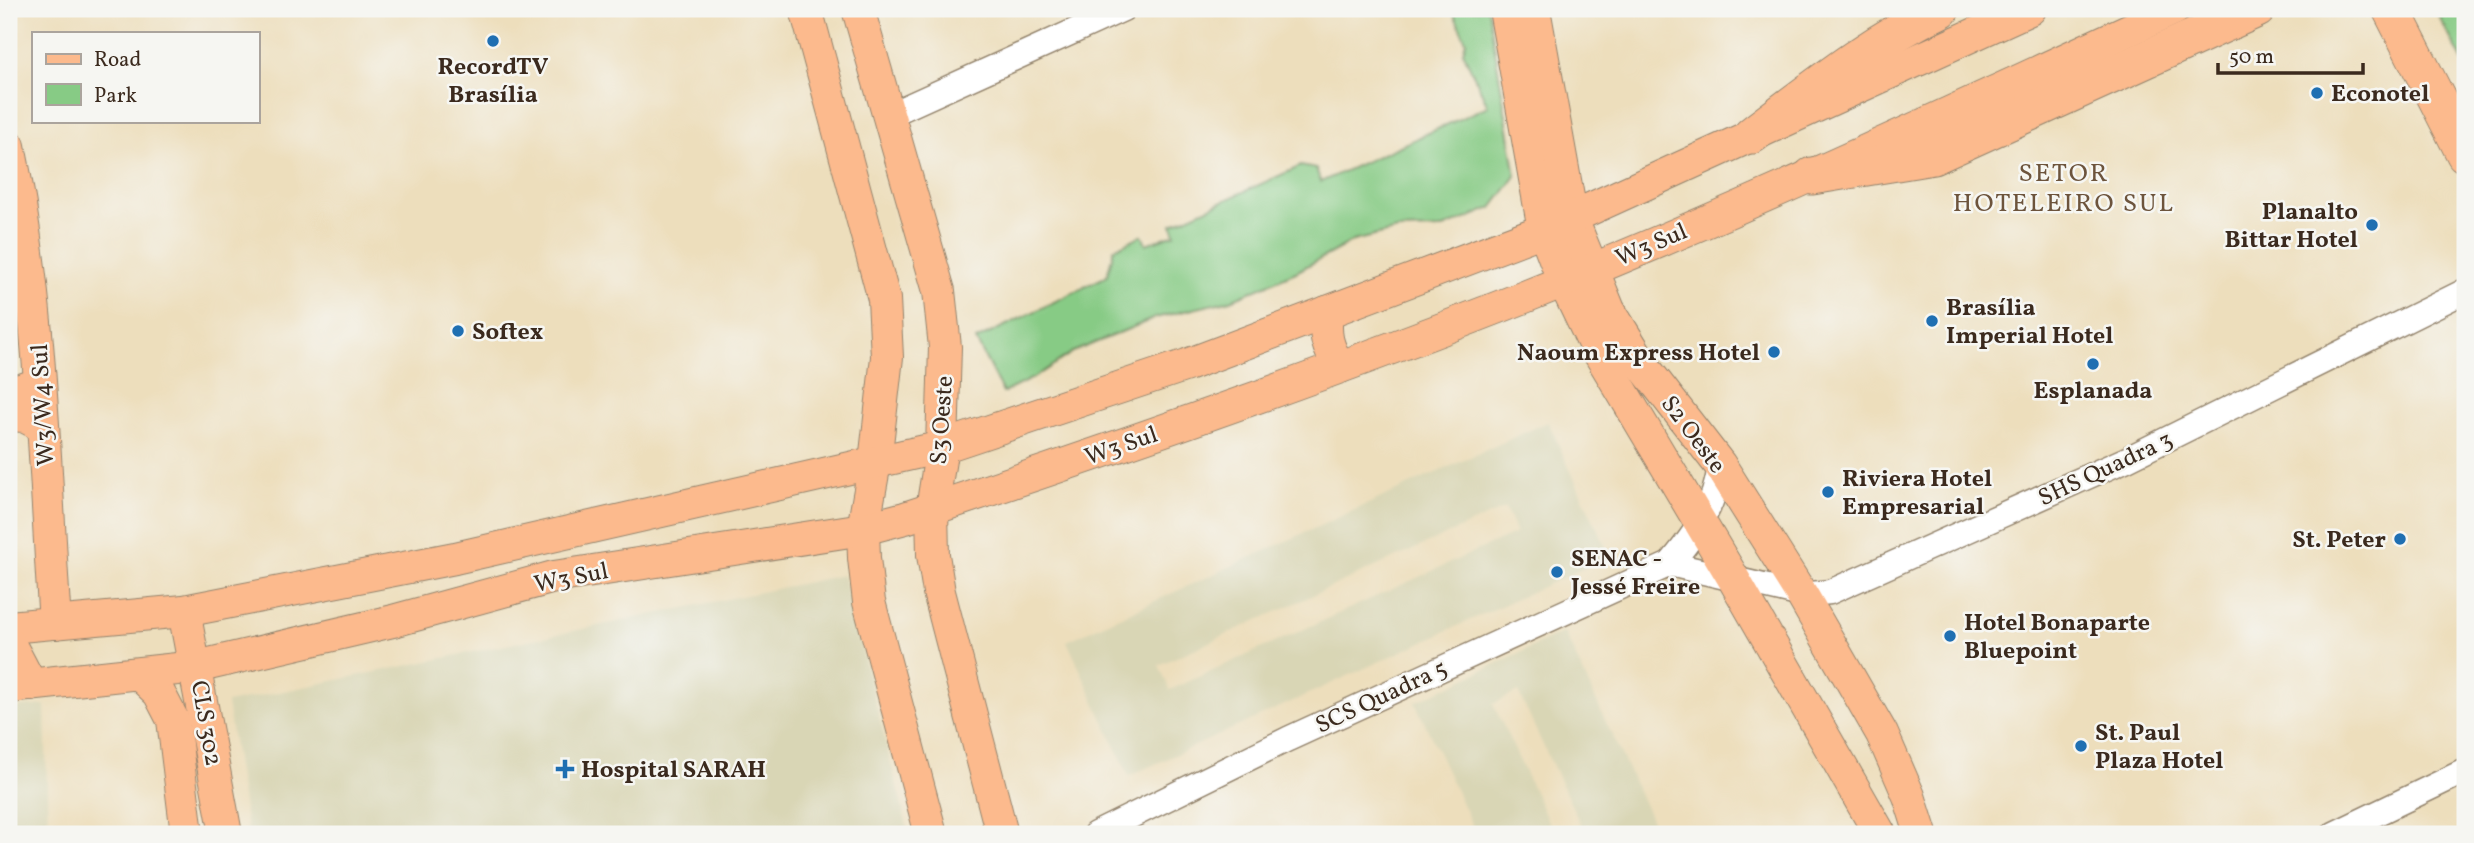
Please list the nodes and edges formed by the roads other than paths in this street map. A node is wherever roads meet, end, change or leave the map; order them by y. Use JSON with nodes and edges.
{"nodes":[{"id":1,"x":806,"y":9,"type":"edge"},
{"id":2,"x":858,"y":9,"type":"edge"},
{"id":3,"x":1123,"y":9,"type":"edge"},
{"id":4,"x":1505,"y":9,"type":"edge"},
{"id":5,"x":1534,"y":9,"type":"edge"},
{"id":6,"x":1941,"y":9,"type":"edge"},
{"id":7,"x":2030,"y":9,"type":"edge"},
{"id":8,"x":2174,"y":9,"type":"edge"},
{"id":9,"x":2257,"y":9,"type":"edge"},
{"id":10,"x":2391,"y":9,"type":"edge"},
{"id":11,"x":889,"y":115,"type":"junction"},
{"id":12,"x":1752,"y":135,"type":"junction"},
{"id":13,"x":2465,"y":154,"type":"edge"},
{"id":14,"x":11,"y":164,"type":"edge"},
{"id":15,"x":1811,"y":176,"type":"junction"},
{"id":16,"x":1558,"y":225,"type":"junction"},
{"id":17,"x":1577,"y":275,"type":"junction"},
{"id":18,"x":2465,"y":291,"type":"edge"},
{"id":19,"x":1327,"y":312,"type":"junction"},
{"id":20,"x":1340,"y":367,"type":"junction"},
{"id":21,"x":24,"y":387,"type":"edge"},
{"id":22,"x":9,"y":415,"type":"edge"},
{"id":23,"x":41,"y":425,"type":"junction"},
{"id":24,"x":942,"y":447,"type":"junction"},
{"id":25,"x":875,"y":461,"type":"junction"},
{"id":26,"x":1720,"y":466,"type":"junction"},
{"id":27,"x":932,"y":509,"type":"junction"},
{"id":28,"x":1701,"y":527,"type":"junction"},
{"id":29,"x":863,"y":528,"type":"junction"},
{"id":30,"x":455,"y":558,"type":"junction"},
{"id":31,"x":1670,"y":564,"type":"junction"},
{"id":32,"x":1732,"y":576,"type":"junction"},
{"id":33,"x":1802,"y":595,"type":"junction"},
{"id":34,"x":184,"y":611,"type":"junction"},
{"id":35,"x":393,"y":621,"type":"junction"},
{"id":36,"x":55,"y":623,"type":"junction"},
{"id":37,"x":9,"y":627,"type":"edge"},
{"id":38,"x":9,"y":643,"type":"edge"},
{"id":39,"x":196,"y":667,"type":"junction"},
{"id":40,"x":139,"y":674,"type":"junction"},
{"id":41,"x":20,"y":686,"type":"edge"},
{"id":42,"x":2465,"y":771,"type":"edge"},
{"id":43,"x":220,"y":794,"type":"junction"},
{"id":44,"x":182,"y":833,"type":"edge"},
{"id":45,"x":226,"y":834,"type":"edge"},
{"id":46,"x":931,"y":834,"type":"edge"},
{"id":47,"x":1002,"y":834,"type":"edge"},
{"id":48,"x":1095,"y":834,"type":"edge"},
{"id":49,"x":1880,"y":834,"type":"edge"},
{"id":50,"x":1921,"y":834,"type":"edge"},
{"id":51,"x":2334,"y":834,"type":"edge"}],
"edges":[{"from":1,"to":25,"type":"main road"},
{"from":2,"to":11,"type":"main road","name":"S3 Oeste"},
{"from":3,"to":11,"type":"street"},
{"from":4,"to":16,"type":"main road","name":"S2 Oeste"},
{"from":5,"to":16,"type":"main road","name":"S2 Oeste"},
{"from":6,"to":12,"type":"highway"},
{"from":7,"to":12,"type":"main road","name":"W3 Sul"},
{"from":8,"to":15,"type":"main road","name":"W3 Sul"},
{"from":9,"to":15,"type":"highway"},
{"from":10,"to":13,"type":"highway"},
{"from":11,"to":24,"type":"main road","name":"S3 Oeste"},
{"from":12,"to":16,"type":"main road","name":"W3 Sul"},
{"from":14,"to":21,"type":"main road","name":"W3/W4 Sul"},
{"from":15,"to":17,"type":"main road","name":"W3 Sul"},
{"from":16,"to":17,"type":"main road","name":"S2 Oeste"},
{"from":16,"to":19,"type":"main road","name":"W3 Sul"},
{"from":17,"to":20,"type":"main road","name":"W3 Sul"},
{"from":17,"to":26,"type":"main road","name":"S2 Oeste"},
{"from":17,"to":28,"type":"main road","name":"S2 Oeste"},
{"from":18,"to":33,"type":"street","name":"SHS Quadra 3"},
{"from":19,"to":20,"type":"main road"},
{"from":19,"to":24,"type":"main road","name":"W3 Sul"},
{"from":20,"to":27,"type":"main road","name":"W3 Sul"},
{"from":21,"to":23,"type":"main road","name":"W3/W4 Sul"},
{"from":22,"to":23,"type":"main road"},
{"from":23,"to":36,"type":"main road","name":"W3/W4 Sul"},
{"from":24,"to":25,"type":"main road","name":"W3 Sul"},
{"from":24,"to":27,"type":"main road","name":"S3 Oeste"},
{"from":25,"to":29,"type":"main road"},
{"from":25,"to":30,"type":"main road","name":"W3 Sul"},
{"from":26,"to":28,"type":"street","name":"SCS Quadra 5"},
{"from":26,"to":33,"type":"main road","name":"S2 Oeste"},
{"from":27,"to":29,"type":"main road","name":"W3 Sul"},
{"from":27,"to":47,"type":"main road","name":"S3 Oeste"},
{"from":28,"to":31,"type":"street","name":"SCS Quadra 5"},
{"from":28,"to":32,"type":"main road","name":"S2 Oeste"},
{"from":29,"to":35,"type":"main road","name":"W3 Sul"},
{"from":29,"to":46,"type":"main road"},
{"from":30,"to":34,"type":"main road","name":"W3 Sul"},
{"from":30,"to":35,"type":"main road"},
{"from":31,"to":32,"type":"street"},
{"from":31,"to":48,"type":"street","name":"SCS Quadra 5"},
{"from":32,"to":33,"type":"street","name":"SHS Quadra 3"},
{"from":32,"to":49,"type":"main road","name":"S2 Oeste"},
{"from":33,"to":50,"type":"main road","name":"S2 Oeste"},
{"from":34,"to":36,"type":"main road","name":"W3 Sul"},
{"from":34,"to":39,"type":"main road","name":"CLS 302"},
{"from":35,"to":39,"type":"main road","name":"W3 Sul"},
{"from":36,"to":37,"type":"main road","name":"W3 Sul"},
{"from":38,"to":41,"type":"main road"},
{"from":39,"to":40,"type":"main road","name":"W3 Sul"},
{"from":39,"to":43,"type":"main road","name":"CLS 302"},
{"from":40,"to":41,"type":"main road","name":"W3 Sul"},
{"from":40,"to":44,"type":"main road","name":"CLS 302"},
{"from":42,"to":51,"type":"street"},
{"from":43,"to":44,"type":"main road"},
{"from":43,"to":45,"type":"main road","name":"CLS 302"}]}
